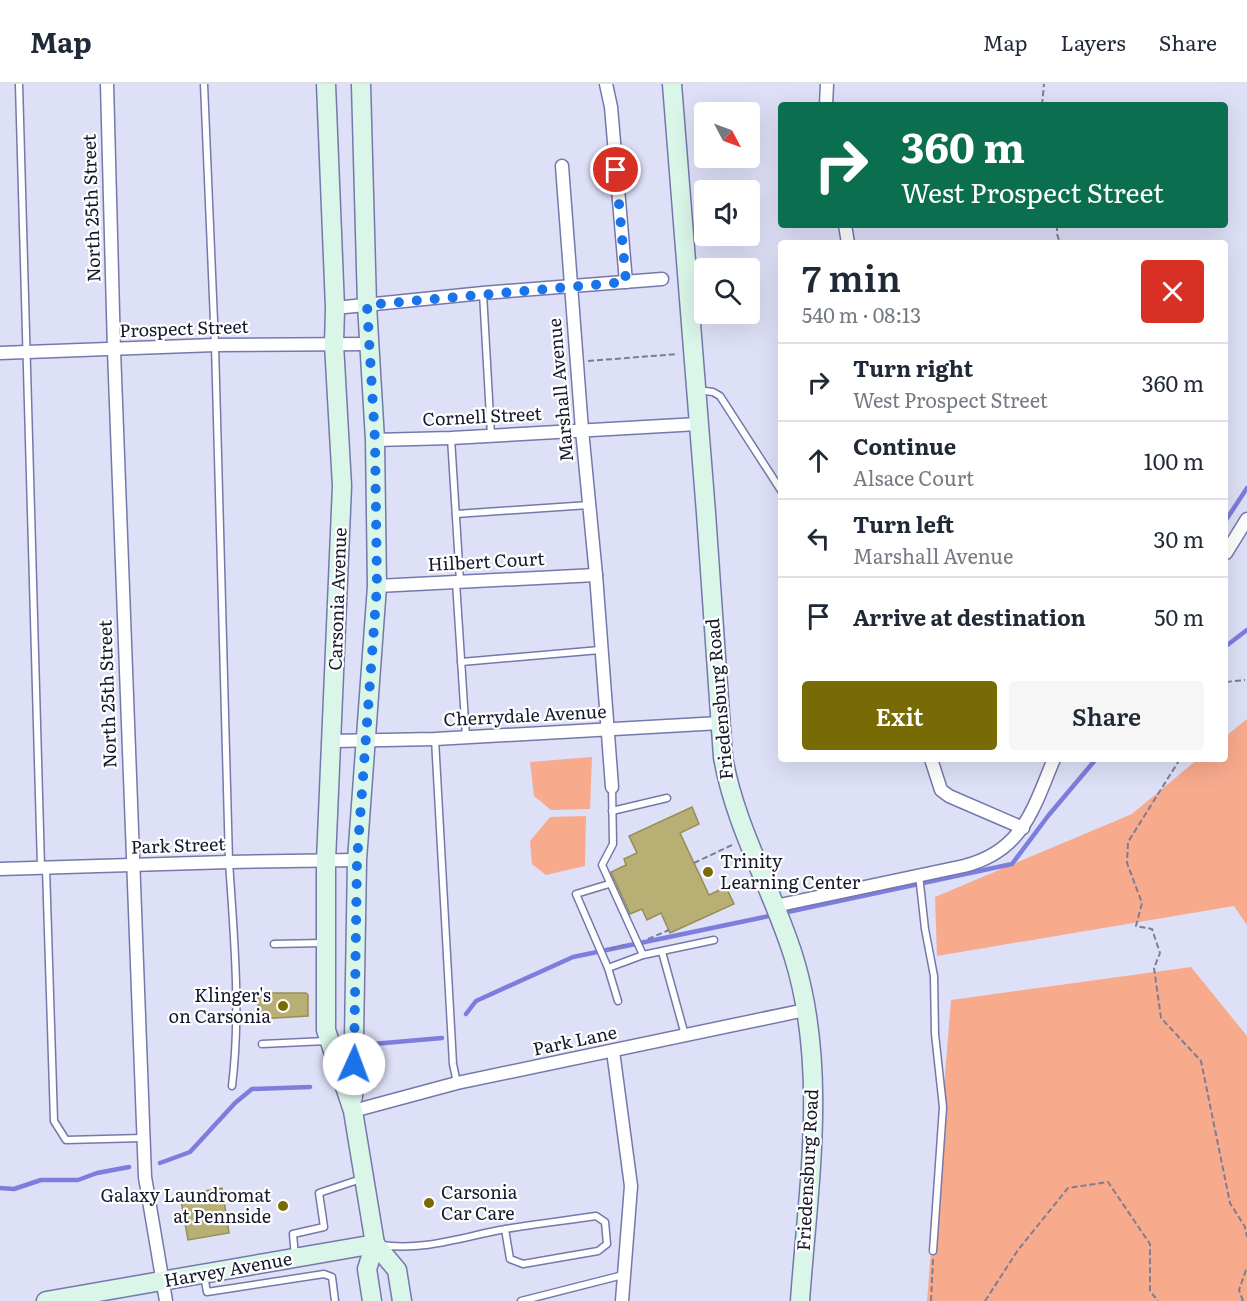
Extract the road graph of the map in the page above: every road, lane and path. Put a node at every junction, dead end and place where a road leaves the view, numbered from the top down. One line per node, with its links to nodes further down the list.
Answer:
1 (19, 84): 24 (lane)
2 (107, 84): 22 (street, North 25th Street)
3 (204, 84): 21 (lane)
4 (326, 84): 18 (street, Carsonia Avenue)
5 (361, 84): 17 (street, Carsonia Avenue)
6 (606, 84): 14 (street)
7 (672, 84): 25 (street, Friedensburg Road)
8 (827, 84): 10 (street)
9 (1044, 84): 11 (path)
10 (825, 102)
11 (1042, 102)
12 (562, 165): 15 (street, Marshall Avenue)
13 (662, 279): 14 (street)
14 (626, 282): 15 (street)
15 (571, 286): 16 (street); 26 (street, Marshall Avenue)
16 (483, 293): 17 (street); 30 (lane)
17 (367, 305): 18 (street); 20 (street, Carsonia Avenue)
18 (335, 308): 19 (street, Carsonia Avenue)
19 (334, 344): 20 (street, Prospect Street); 21 (street, Prospect Street); 49 (street, Carsonia Avenue)
20 (369, 344): 32 (street, Carsonia Avenue)
21 (215, 345): 22 (street, Prospect Street); 61 (lane)
22 (114, 350): 24 (street, Prospect Street); 63 (street, North 25th Street)
23 (0, 352): 24 (street, Prospect Street)
24 (28, 352): 64 (lane)
25 (693, 353): 26 (path); 27 (street, Friedensburg Road)
26 (576, 362): 29 (street, Marshall Avenue)
27 (697, 390): 28 (street, Friedensburg Road); 33 (lane)
28 (698, 424): 29 (street, Cornell Street); 45 (street, Friedensburg Road)
29 (582, 430): 30 (street, Cornell Street); 34 (street, Marshall Avenue)
30 (491, 435): 31 (street, Cornell Street)
31 (451, 438): 32 (street, Cornell Street); 35 (lane)
32 (375, 440): 40 (street, Carsonia Avenue)
33 (778, 486)
34 (589, 505): 35 (lane); 38 (street, Marshall Avenue)
35 (456, 514): 39 (lane)
36 (1247, 519): 37 (street)
37 (1228, 550)
38 (596, 575): 39 (street, Hilbert Court); 41 (street, Marshall Avenue)
39 (458, 581): 40 (street, Hilbert Court); 42 (lane)
40 (377, 586): 50 (street, Carsonia Avenue)
41 (600, 650): 42 (lane); 46 (street, Marshall Avenue)
42 (461, 662): 47 (lane)
43 (1245, 680): 44 (path)
44 (1228, 682)
45 (720, 723): 46 (street, Cherrydale Avenue); 58 (street, Friedensburg Road)
46 (608, 729): 47 (street, Cherrydale Avenue); 54 (street, Marshall Avenue)
47 (466, 737): 48 (street, Cherrydale Avenue)
48 (435, 739): 50 (street, Cherrydale Avenue); 85 (lane)
49 (333, 741): 50 (street, Cherrydale Avenue); 60 (street, Carsonia Avenue)
50 (365, 741): 59 (street, Carsonia Avenue)
51 (932, 762): 57 (street)
52 (1053, 762): 57 (street)
53 (1178, 762): 91 (path)
54 (612, 787): 56 (lane)
55 (667, 798): 56 (lane)
56 (612, 811): 67 (lane)
57 (1023, 828): 66 (street)
58 (748, 838): 62 (path); 68 (street, Friedensburg Road)
59 (357, 860): 60 (street, Park Street); 87 (street, Carsonia Avenue)
60 (326, 861): 61 (street, Park Street); 72 (street, Carsonia Avenue)
61 (229, 862): 63 (street, Park Street); 86 (lane)
62 (694, 863)
63 (132, 866): 64 (street, Park Street); 88 (street, North 25th Street)
64 (43, 868): 65 (street, Park Street); 88 (lane)
65 (0, 869)
66 (919, 874): 68 (street); 93 (lane)
67 (609, 884): 77 (lane); 78 (lane)
68 (775, 906): 80 (street, Friedensburg Road)
69 (669, 930): 71 (path)
70 (714, 939): 76 (lane)
71 (640, 941)
72 (326, 943): 73 (lane); 82 (street, Carsonia Avenue)
73 (274, 944)
74 (629, 944): 75 (path)
75 (609, 949)
76 (662, 952): 77 (lane); 81 (lane)
77 (643, 955): 78 (lane)
78 (608, 968): 79 (lane)
79 (618, 1001)
80 (806, 1010): 81 (street, Park Lane); 107 (street, Friedensburg Road)
81 (685, 1036): 84 (street, Park Lane)
82 (330, 1041): 83 (lane); 87 (street, Carsonia Avenue)
83 (262, 1044)
84 (613, 1051): 85 (street, Park Lane); 96 (street)
85 (457, 1083): 87 (street, Park Lane)
86 (232, 1086)
87 (353, 1111): 89 (street, Carsonia Avenue)
88 (143, 1138): 97 (street, North 25th Street)
89 (364, 1178): 92 (street, Carsonia Avenue); 94 (lane)
90 (505, 1229): 90 (lane); 92 (lane)
91 (1247, 1237)
92 (375, 1244): 94 (street, Harvey Avenue); 103 (street, Carsonia Avenue); 104 (street)
93 (933, 1251): 108 (path)
94 (295, 1258): 98 (street, Harvey Avenue)
95 (1247, 1268): 111 (path)
96 (624, 1275): 105 (lane); 106 (street)
97 (162, 1282): 98 (street, Harvey Avenue); 99 (street, Harvey Avenue); 100 (street, North 25th Street)
98 (205, 1283): 101 (lane); 102 (lane)
99 (46, 1301)
100 (166, 1301)
101 (208, 1301)
102 (335, 1301)
103 (372, 1301)
104 (402, 1301)
105 (521, 1301)
106 (622, 1301)
107 (800, 1301)
108 (931, 1301)
109 (985, 1301): 110 (path)
110 (1158, 1301)
111 (1243, 1301)

